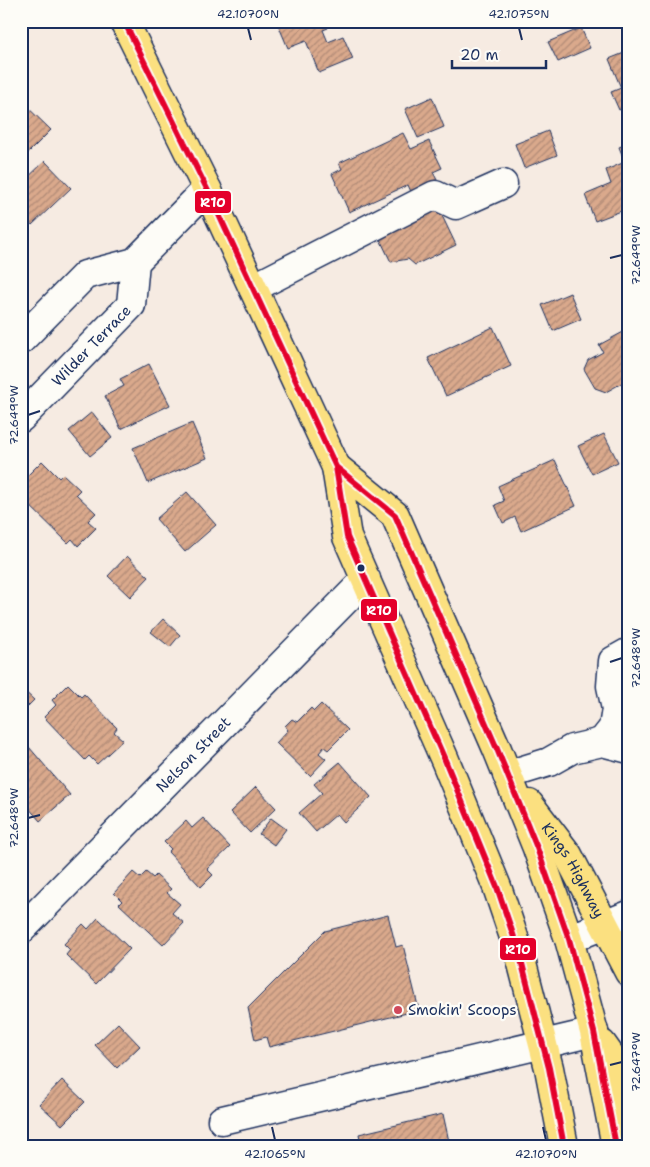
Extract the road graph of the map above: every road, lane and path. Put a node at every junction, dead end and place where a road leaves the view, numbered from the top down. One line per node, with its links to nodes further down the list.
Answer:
1 (124, 21): 3 (main road)
2 (503, 184): 5 (street)
3 (207, 189): 4 (street); 5 (main road)
4 (135, 262): 6 (street); 7 (street, Wilder Terrace)
5 (253, 288): 8 (main road)
6 (21, 340)
7 (21, 418)
8 (336, 467): 9 (main road); 13 (main road)
9 (366, 579): 15 (street, Nelson Street); 19 (main road)
10 (629, 652): 11 (street)
11 (602, 742): 12 (street); 13 (street)
12 (629, 749)
13 (507, 775): 14 (main road, Kings Highway); 16 (main road)
14 (617, 920): 16 (street); 17 (main road, Kings Highway)
15 (21, 930)
16 (569, 939): 18 (main road)
17 (629, 972)
18 (594, 1032): 19 (street); 20 (main road); 23 (main road)
19 (544, 1045): 21 (street); 22 (main road)
20 (629, 1082)
21 (222, 1120)
22 (564, 1146)
23 (616, 1146)

